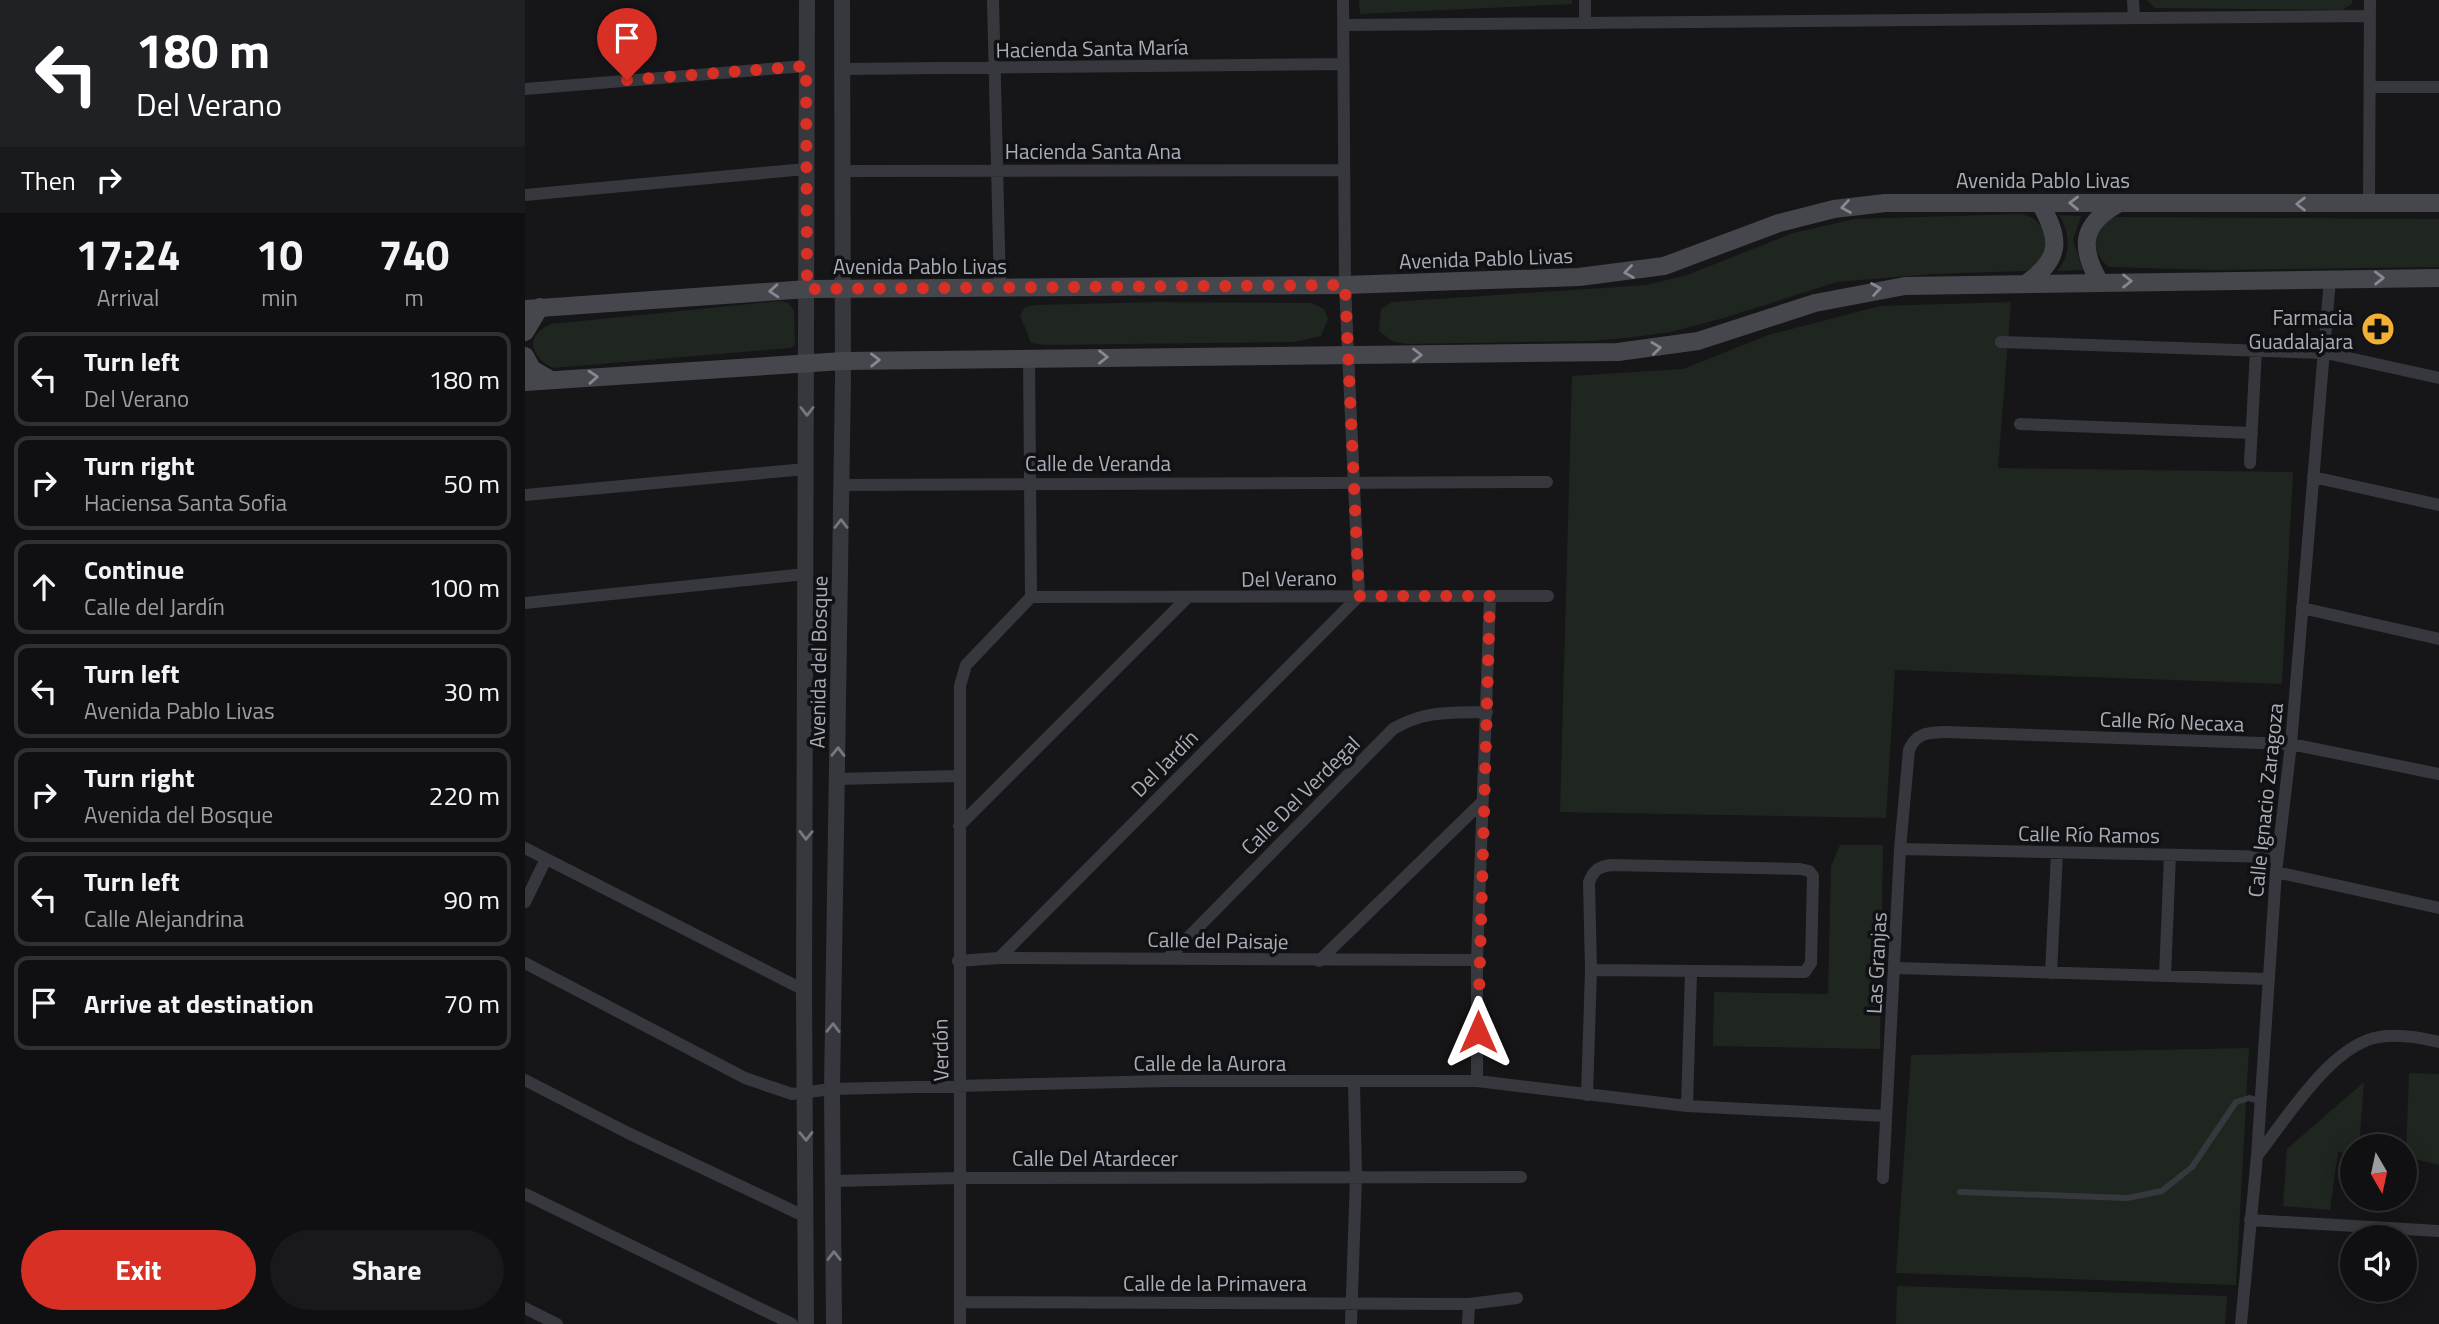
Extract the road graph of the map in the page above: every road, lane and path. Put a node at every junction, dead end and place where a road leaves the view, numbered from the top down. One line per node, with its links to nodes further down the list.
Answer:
1 (807, 0): 13 (street, Avenida del Bosque)
2 (842, 0): 15 (street, Avenida del Bosque)
3 (993, 0): 14 (street)
4 (1343, 0): 11 (street)
5 (1585, 0): 10 (street)
6 (2133, 0): 9 (street)
7 (2370, 0): 8 (street)
8 (2370, 16): 9 (street); 16 (street)
9 (2134, 18): 10 (street)
10 (1585, 21): 11 (street)
11 (1344, 25): 12 (street)
12 (1343, 64): 14 (street, Hacienda Santa María); 21 (street)
13 (806, 66): 18 (street); 19 (street, Avenida del Bosque)
14 (995, 68): 15 (street, Hacienda Santa María); 20 (street)
15 (842, 69): 22 (street, Avenida del Bosque)
16 (2372, 87): 17 (street); 27 (street)
17 (2439, 87)
18 (525, 89)
19 (806, 169): 23 (street); 33 (street, Avenida del Bosque)
20 (997, 170): 21 (street, Hacienda Santa Ana); 22 (street, Hacienda Santa Ana); 35 (street)
21 (1344, 170): 32 (street)
22 (842, 171): 34 (street, Avenida del Bosque)
23 (525, 195)
24 (2040, 203): 26 (main road, Avenida Pablo Livas, one-way to 24); 31 (main road); 32 (main road, Avenida Pablo Livas, one-way to 32)
25 (2439, 203): 27 (main road, Avenida Pablo Livas)
26 (2118, 204): 27 (main road, Avenida Pablo Livas, one-way to 26); 30 (main road)
27 (2369, 205)
28 (2439, 278): 29 (main road, one-way to 28)
29 (2330, 279): 30 (main road, one-way to 29); 40 (street, Calle Ignacio Zaragoza)
30 (2099, 281): 31 (main road)
31 (2028, 282): 41 (main road, one-way to 31)
32 (1345, 285): 35 (main road, Avenida Pablo Livas); 41 (street)
33 (807, 289): 34 (main road, Avenida Pablo Livas); 36 (main road, Avenida Pablo Livas, one-way to 36); 45 (street, Avenida del Bosque)
34 (842, 289): 35 (main road, Avenida Pablo Livas); 44 (street, Avenida del Bosque)
35 (1000, 289)
36 (533, 308): 37 (main road)
37 (525, 332)
38 (2001, 342): 39 (street)
39 (2256, 350): 40 (street); 50 (street)
40 (2326, 353): 46 (street); 53 (street, Calle Ignacio Zaragoza)
41 (1349, 355): 43 (main road, one-way to 41); 56 (street)
42 (525, 356): 47 (main road)
43 (1029, 358): 44 (main road, one-way to 43); 54 (street)
44 (843, 361): 45 (main road); 57 (street, Avenida del Bosque)
45 (807, 362): 47 (main road, one-way to 45); 52 (street, Avenida del Bosque, one-way to 52)
46 (2439, 378)
47 (551, 380): 48 (main road)
48 (525, 382)
49 (2020, 424): 50 (street)
50 (2252, 433): 51 (street)
51 (2250, 463)
52 (806, 469): 58 (street); 60 (street, Avenida del Bosque)
53 (2313, 477): 59 (street); 67 (street, Calle Ignacio Zaragoza)
54 (1030, 482): 56 (street, Calle de Veranda); 57 (street, Calle de Veranda); 64 (street)
55 (1547, 482): 56 (street, Calle de Veranda)
56 (1355, 483): 61 (street)
57 (841, 485): 74 (street, Avenida del Bosque, one-way to 57)
58 (525, 495)
59 (2439, 505)
60 (806, 574): 66 (street); 98 (street, Avenida del Bosque, one-way to 98)
61 (1359, 596): 62 (street, Del Verano); 65 (street, Del Verano); 86 (street, Del Jardín)
62 (1490, 596): 63 (street, Del Verano); 69 (street)
63 (1548, 596)
64 (1031, 597): 65 (street, Del Verano); 73 (street, Verdón)
65 (1186, 599): 76 (street)
66 (525, 603)
67 (2302, 608): 68 (street); 70 (street, Calle Ignacio Zaragoza)
68 (2439, 639)
69 (1487, 712): 75 (street); 87 (street, Calle Del Verdegal)
70 (2291, 744): 71 (street, Calle Río Necaxa); 72 (street, Calle Río Necaxa); 81 (street, Calle Ignacio Zaragoza)
71 (1909, 750): 78 (street, Las Granjas)
72 (2439, 774)
73 (958, 776): 74 (street); 76 (street, Verdón)
74 (837, 779): 104 (street, Avenida del Bosque, one-way to 74)
75 (1482, 802): 88 (street); 90 (street)
76 (959, 826): 89 (street, Verdón)
77 (525, 848): 82 (street)
78 (1900, 849): 79 (street, Calle Río Ramos); 92 (street, Las Granjas)
79 (2057, 853): 80 (street, Calle Río Ramos); 95 (street)
80 (2170, 855): 81 (street, Calle Río Ramos); 96 (street)
81 (2277, 857): 83 (street, Calle Ignacio Zaragoza)
82 (546, 859): 84 (street); 98 (street)
83 (2276, 872): 85 (street); 97 (street, Calle Ignacio Zaragoza)
84 (525, 902)
85 (2439, 908)
86 (999, 958): 87 (street, Calle del Paisaje); 89 (street, Calle del Paisaje)
87 (1167, 959): 90 (street, Calle del Paisaje)
88 (1478, 960): 90 (street, Calle del Paisaje); 101 (street)
89 (958, 961): 103 (street, Verdón)
90 (1319, 961)
91 (525, 963): 105 (street, Calle de la Aurora)
92 (1896, 968): 95 (street); 109 (street, Las Granjas)
93 (1591, 970): 94 (street); 94 (street); 106 (street)
94 (1691, 973): 108 (street)
95 (2051, 973): 96 (street)
96 (2165, 976): 97 (street)
97 (2269, 979): 107 (street, Calle Ignacio Zaragoza)
98 (804, 990): 105 (street, Avenida del Bosque)
99 (2439, 1042): 110 (street)
100 (525, 1080): 118 (street)
101 (1478, 1081): 102 (street, Calle de la Aurora); 106 (street, Calle de la Aurora)
102 (1354, 1083): 103 (street, Calle de la Aurora); 111 (street)
103 (959, 1087): 104 (street, Calle de la Aurora); 113 (street, Verdón)
104 (832, 1089): 105 (street, Calle de la Aurora); 115 (street, Avenida del Bosque)
105 (805, 1093): 118 (street, Avenida del Bosque, one-way to 118)
106 (1587, 1095): 108 (street, Calle de la Aurora)
107 (2260, 1101): 110 (street, Calle Ignacio Zaragoza); 116 (lane)
108 (1687, 1107): 109 (street, Calle de la Aurora)
109 (1886, 1116): 114 (street, Las Granjas)
110 (2257, 1156): 119 (street, Calle Ignacio Zaragoza)
111 (1356, 1177): 112 (street, Calle Del Atardecer); 113 (street, Calle Del Atardecer); 123 (street)
112 (1521, 1177)
113 (958, 1178): 115 (street, Calle Del Atardecer); 122 (street, Verdón)
114 (1883, 1178)
115 (834, 1181): 129 (street, Avenida del Bosque, one-way to 115)
116 (1960, 1192)
117 (525, 1194): 127 (street)
118 (806, 1217): 128 (street, Avenida del Bosque)
119 (2250, 1220): 120 (street); 133 (street, Calle Ignacio Zaragoza)
120 (2439, 1231)
121 (1517, 1298): 124 (street, Calle de la Primavera)
122 (960, 1302): 123 (street, Calle de la Primavera); 130 (street, Verdón)
123 (1352, 1303): 124 (street, Calle de la Primavera); 131 (street)
124 (1469, 1304): 132 (street)
125 (525, 1308): 126 (street)
126 (557, 1324)
127 (792, 1324)
128 (806, 1324)
129 (834, 1324)
130 (960, 1324)
131 (1351, 1324)
132 (1468, 1324)
133 (2241, 1324)

